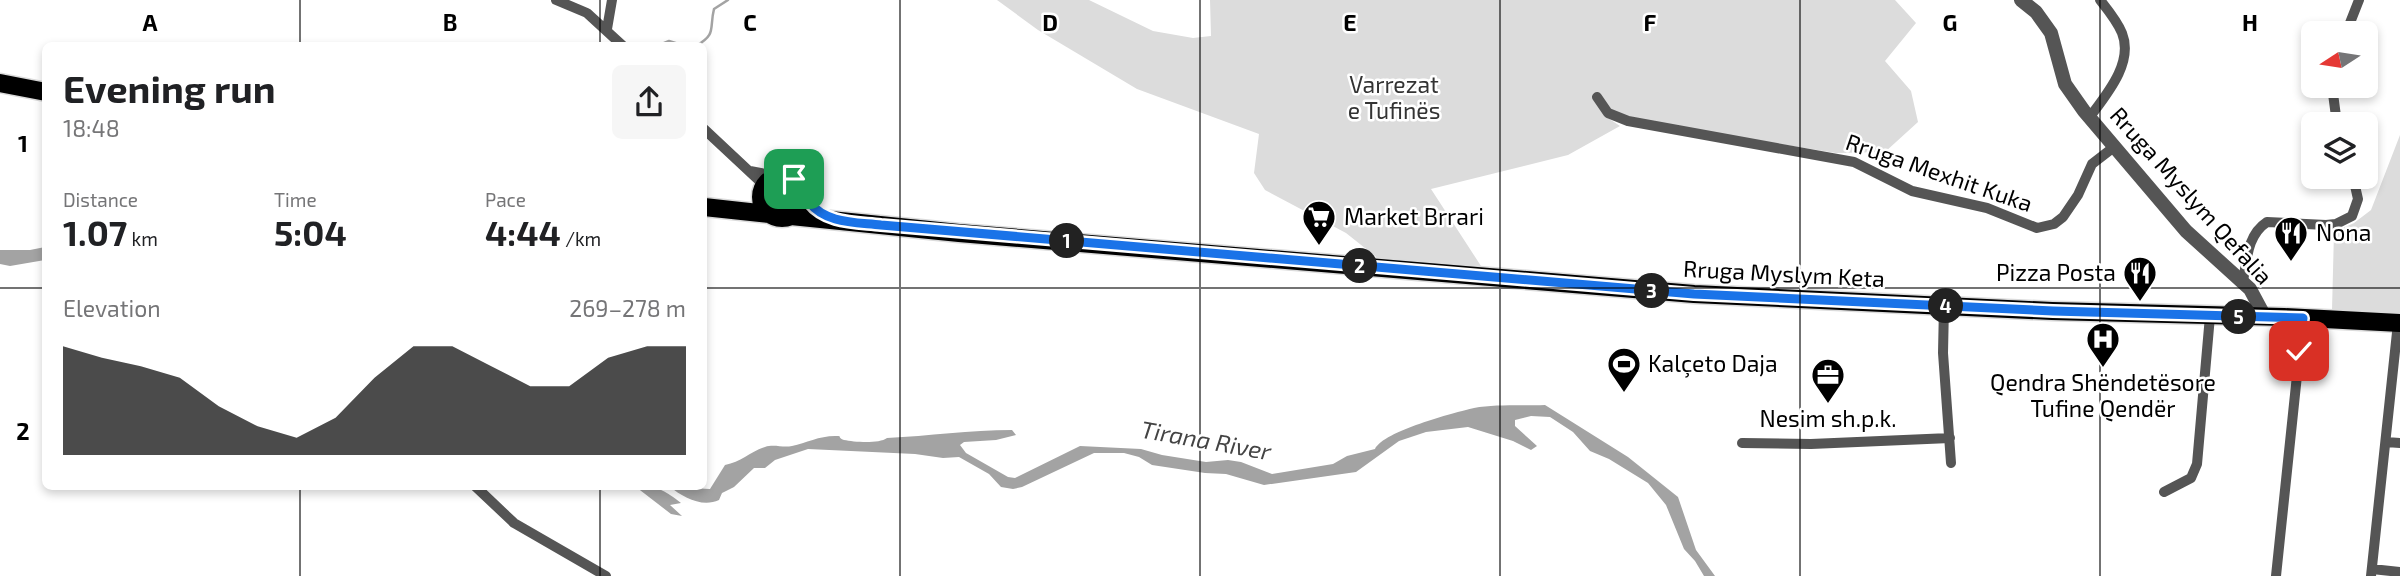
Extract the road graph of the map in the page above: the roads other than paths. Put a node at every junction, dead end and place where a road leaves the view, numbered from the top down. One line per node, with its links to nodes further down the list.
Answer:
1 (556, 0): 7 (street)
2 (585, 0): 7 (street)
3 (612, 0): 9 (street)
4 (2021, 0): 14 (street, Rruga Myslym Qefalia)
5 (2100, 0): 14 (street)
6 (2359, 0): 8 (street)
7 (587, 13): 9 (street)
8 (2351, 21)
9 (609, 31): 10 (street)
10 (619, 42)
11 (0, 83): 12 (main road)
12 (42, 91)
13 (1597, 97): 16 (street, Rruga Mexhit Kuka)
14 (2090, 118): 16 (street, Rruga Myslym Qefalia)
15 (707, 132): 17 (street)
16 (2114, 147): 25 (street, Rruga Myslym Qefalia)
17 (768, 183): 19 (main road); 20 (main road); 22 (main road)
18 (2356, 189): 25 (street)
19 (803, 194): 23 (main road); 24 (main road)
20 (707, 206)
21 (707, 206): 22 (main road)
22 (769, 214): 23 (main road)
23 (790, 216): 24 (main road, Rruga Myslym Keta)
24 (828, 218): 26 (main road, Rruga Myslym Keta)
25 (2243, 281): 28 (street, Rruga Myslym Qefalia)
26 (1944, 306): 27 (main road, Rruga Myslym Keta); 31 (street)
27 (2210, 316): 28 (main road, Rruga Myslym Keta); 37 (street)
28 (2265, 317): 29 (main road, Rruga Myslym Keta)
29 (2303, 318): 30 (main road, Rruga Myslym Keta); 41 (street)
30 (2399, 323): 32 (street)
31 (1950, 438): 33 (street); 35 (street)
32 (2386, 442): 34 (street); 38 (street)
33 (1742, 443)
34 (2400, 443)
35 (1951, 463)
36 (479, 490): 40 (street)
37 (2164, 492)
38 (2372, 572): 39 (street)
39 (2400, 572)
40 (606, 576)
41 (2276, 576)

